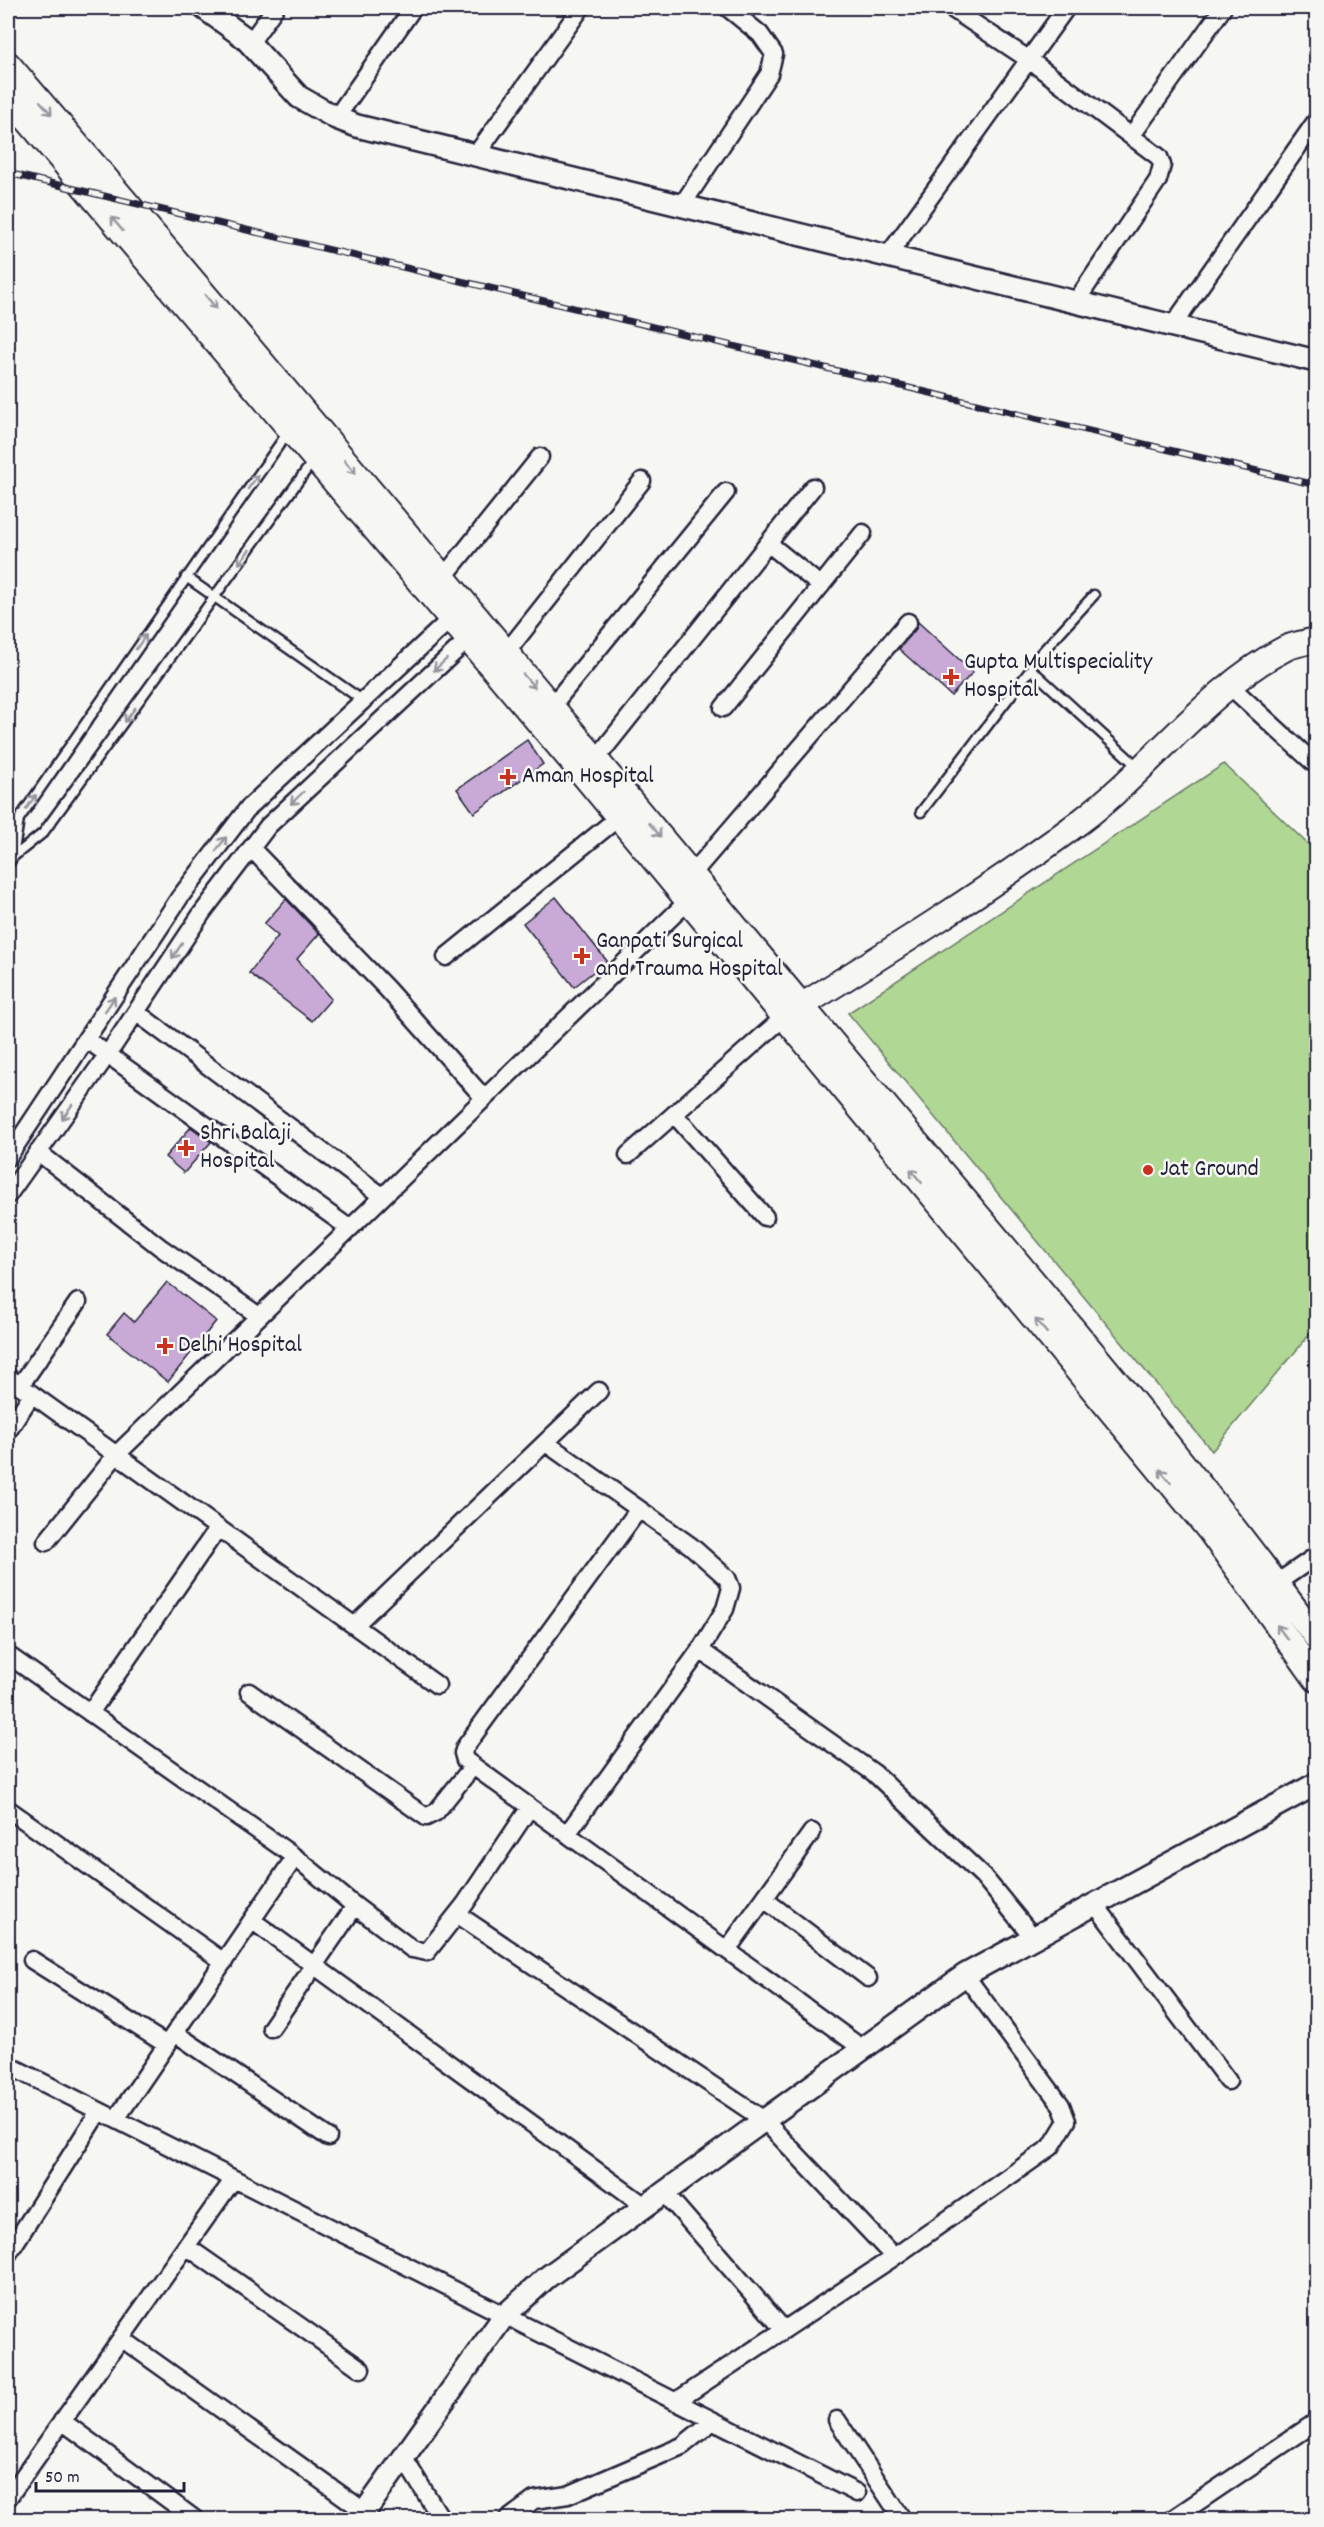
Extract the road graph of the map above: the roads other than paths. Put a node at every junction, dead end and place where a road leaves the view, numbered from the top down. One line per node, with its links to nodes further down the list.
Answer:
1 (204, 8): 9 (street)
2 (275, 8): 9 (street)
3 (413, 8): 13 (street)
4 (581, 8): 16 (street)
5 (728, 8): 17 (street)
6 (951, 8): 10 (street)
7 (1066, 8): 10 (street)
8 (1223, 8): 15 (street)
9 (250, 43): 13 (street)
10 (1028, 59): 15 (street); 18 (street)
11 (8, 64): 22 (main road, one-way to 22)
12 (8, 98): 22 (main road, one-way to 12)
13 (336, 118): 16 (street)
14 (1317, 121): 20 (street)
15 (1132, 135): 19 (street)
16 (476, 156): 17 (street)
17 (682, 205): 18 (street)
18 (887, 257): 19 (street)
19 (1075, 303): 20 (street)
20 (1173, 325): 21 (street)
21 (1315, 358)
22 (296, 421): 23 (main road); 30 (lane, one-way to 22)
23 (321, 451): 31 (main road, one-way to 31); 34 (lane, one-way to 34); 35 (main road)
24 (540, 457): 31 (street)
25 (642, 481): 39 (street)
26 (813, 487): 29 (street)
27 (726, 492): 43 (street)
28 (863, 533): 32 (street)
29 (768, 543): 32 (street); 45 (street)
30 (186, 577): 34 (lane); 51 (lane, one-way to 30)
31 (443, 578): 35 (main road)
32 (821, 586): 44 (street)
33 (1094, 595): 40 (lane)
34 (215, 598): 42 (lane); 51 (lane, one-way to 51)
35 (459, 612): 37 (main road); 42 (street)
36 (908, 622): 53 (street)
37 (475, 632): 39 (main road); 49 (main road); 50 (street, one-way to 50)
38 (1317, 640): 41 (main road)
39 (505, 654): 43 (main road, one-way to 43)
40 (1031, 669): 47 (lane); 48 (lane)
41 (1230, 686): 46 (street); 47 (main road)
42 (362, 700): 58 (street, one-way to 42)
43 (551, 707): 45 (main road)
44 (723, 708)
45 (596, 759): 53 (main road, one-way to 53)
46 (1317, 765)
47 (1140, 770): 56 (main road)
48 (921, 812)
49 (619, 817): 54 (main road); 55 (street)
50 (251, 848): 57 (street, one-way to 57); 60 (street)
51 (13, 857): 52 (lane)
52 (8, 866)
53 (692, 874): 56 (main road)
54 (688, 901): 56 (main road); 60 (street)
55 (446, 957)
56 (793, 1011): 61 (street); 67 (main road)
57 (136, 1012): 59 (street); 66 (street)
58 (86, 1039): 59 (street); 64 (street)
59 (108, 1054): 62 (street, one-way to 62); 69 (street)
60 (484, 1098): 66 (street)
61 (674, 1114): 63 (street); 68 (street)
62 (38, 1152): 65 (street); 71 (street)
63 (628, 1155)
64 (8, 1157)
65 (10, 1186)
66 (382, 1196): 69 (street)
67 (958, 1210): 81 (main road); 82 (main road, one-way to 67)
68 (765, 1217)
69 (349, 1228): 71 (street)
70 (78, 1302): 72 (street)
71 (259, 1317): 76 (street)
72 (20, 1386): 74 (street); 76 (street)
73 (599, 1391): 75 (street)
74 (8, 1431)
75 (546, 1443): 77 (street); 83 (street)
76 (116, 1455): 78 (street); 79 (street)
77 (639, 1509): 85 (street); 91 (street)
78 (218, 1528): 83 (street); 90 (street)
79 (46, 1542)
80 (1317, 1556): 81 (street)
81 (1277, 1583): 82 (street); 84 (main road)
82 (1257, 1597): 87 (main road, one-way to 82)
83 (355, 1625): 88 (street)
84 (1317, 1636)
85 (700, 1650): 96 (street); 103 (street)
86 (8, 1655): 90 (street)
87 (1317, 1679)
88 (437, 1685)
89 (249, 1692): 91 (street)
90 (90, 1713): 97 (street)
91 (473, 1766): 93 (street)
92 (1317, 1784): 99 (street)
93 (530, 1807): 96 (street); 101 (street)
94 (8, 1809): 106 (street)
95 (812, 1832): 98 (street)
96 (567, 1834): 104 (street)
97 (295, 1857): 100 (street); 102 (street)
98 (764, 1899): 104 (street); 109 (street)
99 (1094, 1903): 103 (street); 114 (street)
100 (356, 1906): 101 (street); 107 (street)
101 (458, 1914): 117 (street)
102 (253, 1921): 106 (street); 107 (street)
103 (1033, 1937): 108 (street)
104 (727, 1950): 112 (street)
105 (32, 1960): 111 (street)
106 (224, 1962): 111 (street)
107 (315, 1966): 110 (street); 121 (street)
108 (965, 1975): 112 (street); 124 (street)
109 (868, 1978)
110 (271, 2028)
111 (171, 2039): 116 (street); 118 (street)
112 (863, 2049): 117 (street)
113 (8, 2065): 115 (street)
114 (1228, 2080)
115 (99, 2111): 116 (street); 123 (street)
116 (116, 2119): 119 (street)
117 (764, 2120): 120 (street); 124 (street)
118 (328, 2137)
119 (232, 2180): 122 (street); 125 (street)
120 (664, 2192): 121 (street); 126 (street)
121 (645, 2206): 125 (street)
122 (186, 2246): 127 (street); 128 (street)
123 (8, 2254)
124 (894, 2257): 126 (street)
125 (504, 2316): 129 (street); 134 (street)
126 (784, 2330): 129 (street)
127 (121, 2338): 131 (street); 137 (street)
128 (361, 2369)
129 (675, 2402): 132 (street)
130 (837, 2420): 141 (street)
131 (62, 2421): 136 (street); 138 (street)
132 (713, 2421): 135 (street); 140 (street)
133 (1317, 2422): 142 (street)
134 (403, 2457): 137 (street); 139 (street)
135 (857, 2493)
136 (8, 2498)
137 (361, 2515)
138 (196, 2520)
139 (442, 2520)
140 (507, 2520)
141 (903, 2520)
142 (1171, 2520)

